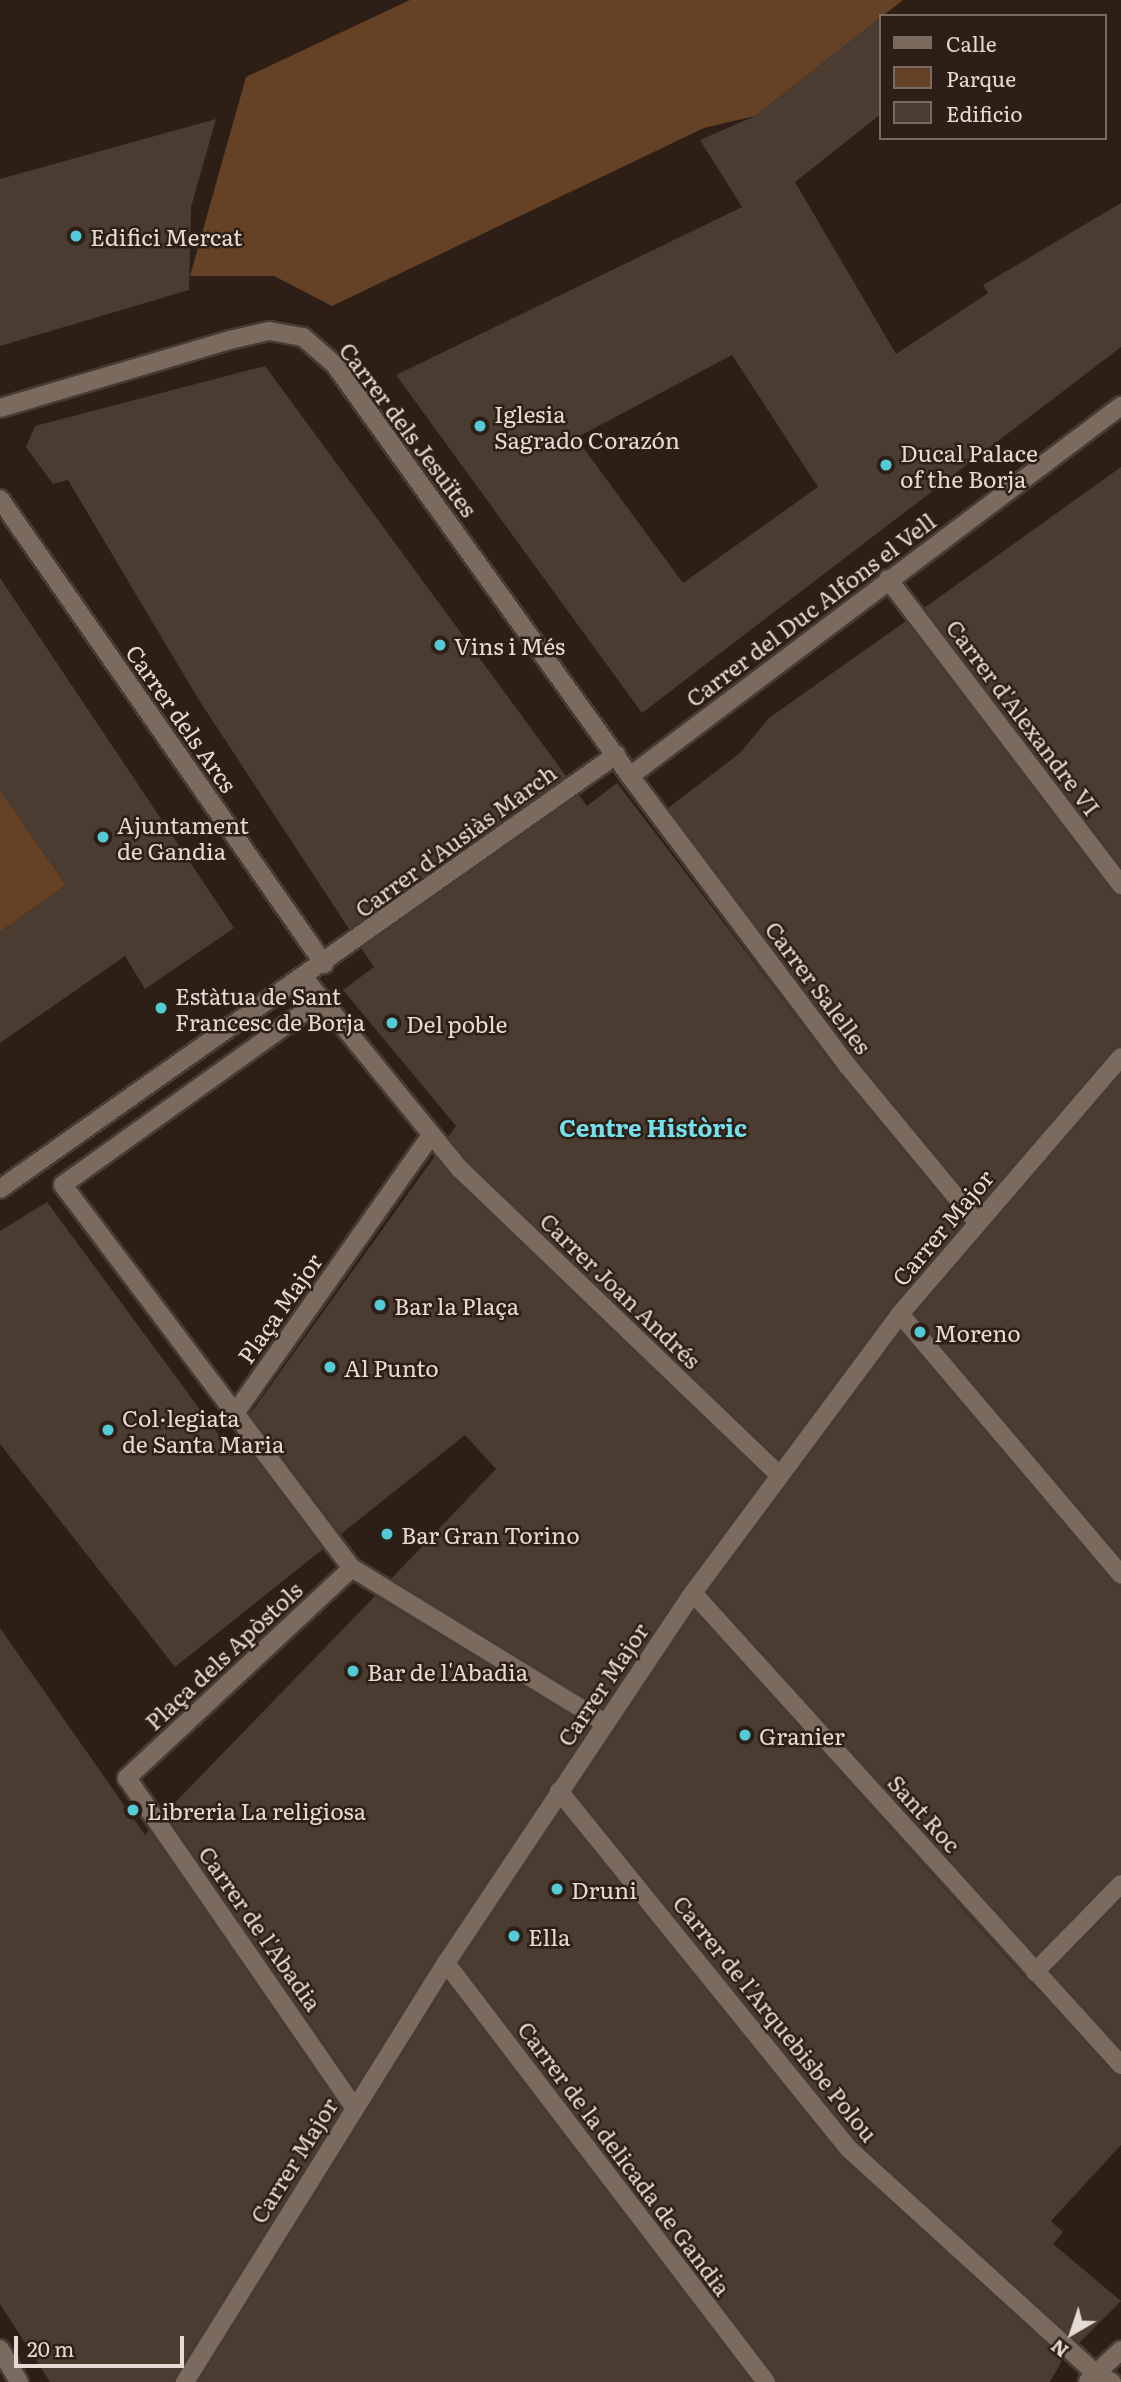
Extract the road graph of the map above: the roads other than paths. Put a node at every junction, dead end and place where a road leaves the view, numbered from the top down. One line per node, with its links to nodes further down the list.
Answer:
1 (1121, 406): 4 (street, Carrer del Duc Alfons el Vell)
2 (0, 408): 5 (street, Carrer dels Jesuïtes)
3 (0, 499): 8 (street, Carrer dels Arcs)
4 (888, 579): 6 (street, Carrer del Duc Alfons el Vell); 7 (street, Carrer d'Alexandre VI)
5 (616, 755): 6 (street, Carrer dels Jesuïtes); 8 (street, Carrer d'Ausiàs March)
6 (630, 776): 16 (street, Carrer Salelles)
7 (1121, 885)
8 (324, 964): 9 (street)
9 (303, 978): 10 (street); 13 (street)
10 (321, 1000): 12 (street); 14 (street)
11 (1121, 1058): 16 (street, Carrer Major)
12 (429, 1138): 18 (street, Plaça Major); 19 (street, Carrer Joan Andrés)
13 (45, 1158): 14 (street); 15 (street)
14 (63, 1185): 18 (street)
15 (0, 1189)
16 (977, 1222): 17 (street, Carrer Major)
17 (900, 1314): 19 (street, Carrer Major); 21 (street)
18 (233, 1416): 20 (street)
19 (780, 1476): 22 (street, Carrer Major)
20 (352, 1568): 23 (street); 24 (street, Plaça dels Apòstols)
21 (1121, 1575)
22 (693, 1594): 23 (street, Carrer Major); 28 (street, Sant Roc)
23 (605, 1723): 25 (street, Carrer Major)
24 (127, 1778): 30 (street, Carrer de l'Abadia)
25 (559, 1791): 27 (street, Carrer Major); 33 (street, Carrer de l'Arquebisbe Polou)
26 (1121, 1884): 28 (street)
27 (446, 1963): 30 (street, Carrer Major); 36 (street, Carrer de la delicada de Gandia)
28 (1035, 1972): 29 (street, Sant Roc)
29 (1121, 2065)
30 (354, 2107): 35 (street, Carrer Major)
31 (0, 2349): 34 (street)
32 (1121, 2350): 33 (street)
33 (1099, 2379)
34 (19, 2382)
35 (185, 2382)
36 (765, 2382)

